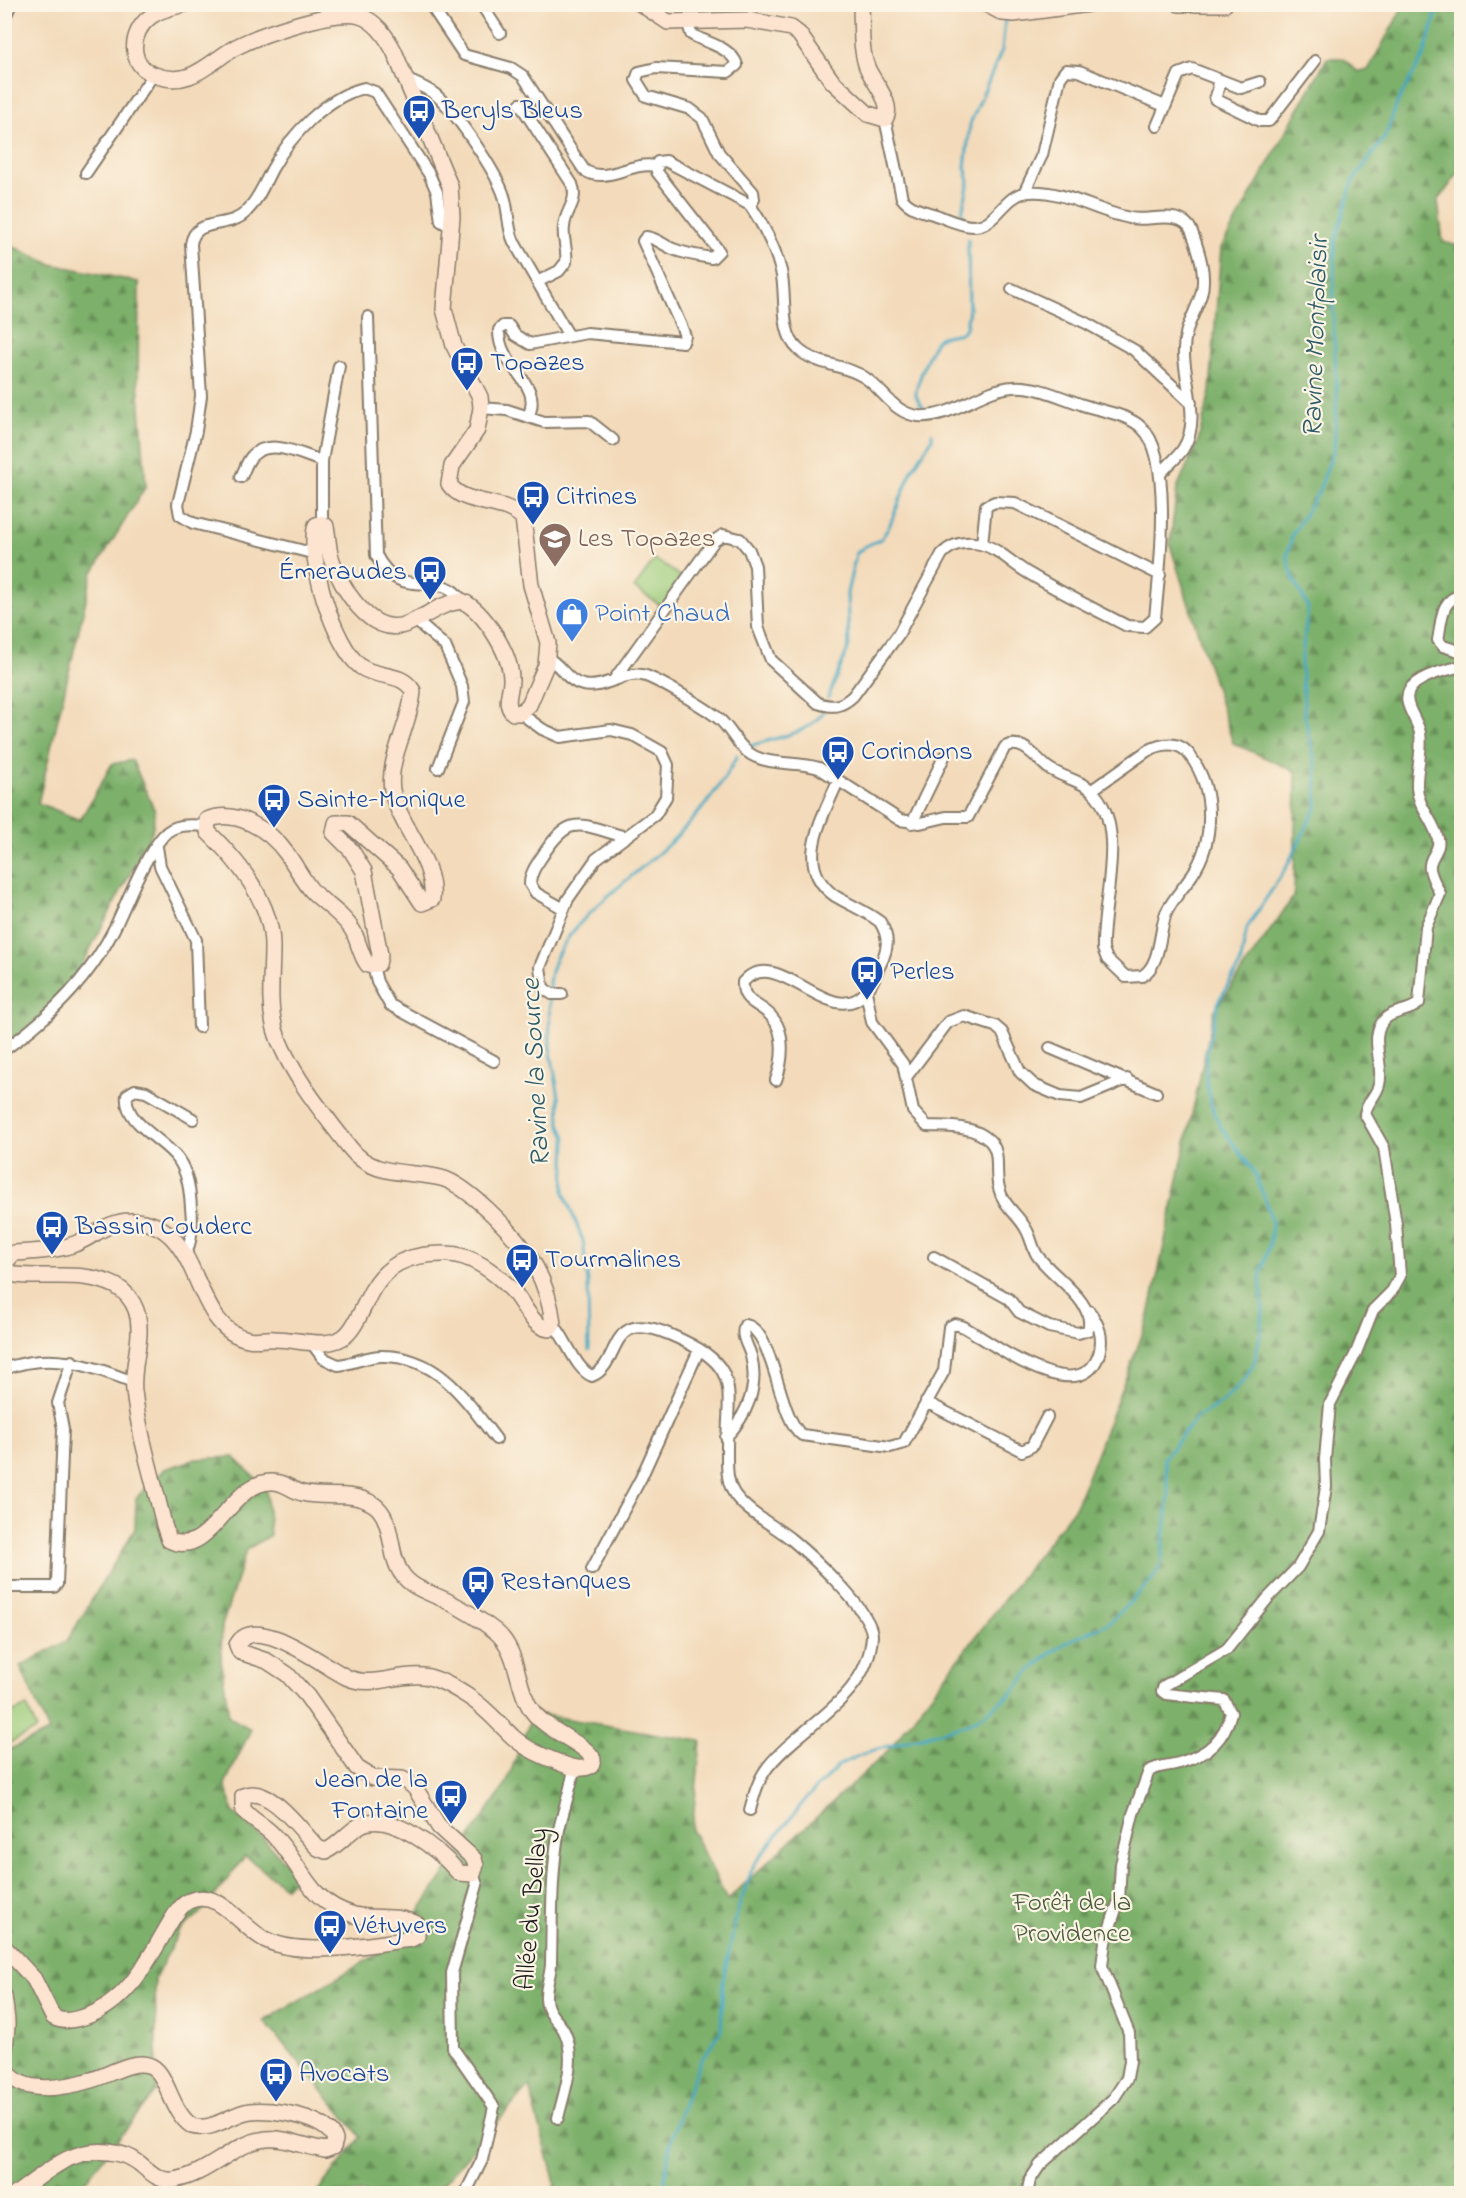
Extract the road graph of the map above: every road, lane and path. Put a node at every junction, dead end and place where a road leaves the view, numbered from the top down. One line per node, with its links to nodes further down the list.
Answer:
1 (11, 4): 11 (street)
2 (185, 4): 15 (main road)
3 (430, 4): 23 (street)
4 (481, 4): 13 (street)
5 (641, 4): 12 (main road)
6 (861, 4): 21 (main road)
7 (1089, 4): 10 (main road)
8 (1179, 4): 9 (main road)
9 (1226, 4)
10 (987, 5)
11 (4, 20)
12 (688, 23): 21 (main road); 26 (street)
13 (500, 33)
14 (1315, 61): 16 (street)
15 (153, 75): 17 (main road); 24 (street)
16 (1216, 79): 18 (street); 20 (street)
17 (407, 80): 27 (main road); 28 (street)
18 (1260, 82)
19 (520, 104): 28 (street)
20 (1165, 106): 22 (street); 25 (street)
21 (885, 119): 25 (street)
22 (1157, 126)
23 (656, 166): 26 (street); 31 (street)
24 (86, 173)
25 (1024, 193): 33 (street)
26 (750, 205): 38 (street)
27 (451, 227): 34 (main road); 42 (street)
28 (537, 282): 31 (street)
29 (1012, 288): 33 (street)
30 (368, 317): 45 (street)
31 (569, 336): 35 (street)
32 (339, 366): 37 (street)
33 (1191, 403): 38 (street)
34 (481, 408): 35 (street); 48 (main road)
35 (528, 417): 36 (street)
36 (613, 440)
37 (322, 460): 39 (street); 40 (street)
38 (1161, 473): 43 (street)
39 (241, 477)
40 (322, 523): 42 (main road); 46 (main road)
41 (982, 544): 43 (street); 43 (street); 50 (street)
42 (316, 554): 61 (main road)
43 (1160, 575)
44 (1461, 595): 47 (street)
45 (462, 601): 46 (main road); 51 (main road)
46 (415, 620): 53 (street)
47 (1461, 651)
48 (547, 658): 50 (street); 51 (main road)
49 (1461, 666): 97 (street)
50 (614, 680): 54 (street)
51 (520, 713): 58 (street)
52 (944, 757): 56 (street)
53 (438, 768)
54 (838, 781): 56 (street); 62 (street)
55 (1092, 790): 55 (street); 56 (street)
56 (912, 823)
57 (206, 826): 59 (street); 61 (main road); 77 (main road)
58 (626, 837): 60 (street); 60 (street)
59 (157, 847): 64 (street); 66 (street)
60 (564, 909): 63 (street)
61 (373, 966): 67 (street)
62 (866, 992): 68 (street); 70 (street)
63 (561, 994)
64 (199, 1027)
65 (1050, 1048): 69 (street)
66 (4, 1050)
67 (494, 1061)
68 (907, 1076): 69 (street); 76 (street)
69 (1127, 1079): 71 (street)
70 (776, 1080)
71 (1156, 1093)
72 (193, 1119): 73 (street)
73 (186, 1254): 75 (main road); 78 (main road)
74 (934, 1257): 76 (street)
75 (4, 1264): 82 (main road)
76 (1089, 1311): 83 (street)
77 (553, 1324): 78 (main road); 79 (street)
78 (310, 1341): 86 (street)
79 (699, 1350): 85 (street); 87 (street)
80 (72, 1361): 81 (street); 82 (street); 88 (street)
81 (4, 1369)
82 (133, 1382): 89 (main road)
83 (926, 1402): 84 (street); 85 (street)
84 (1047, 1417)
85 (726, 1437): 90 (street)
86 (496, 1439)
87 (592, 1569)
88 (4, 1587)
89 (574, 1768): 91 (main road); 94 (street, Allée du Bellay)
90 (750, 1810)
91 (473, 1874): 92 (main road); 96 (street)
92 (4, 1947)
93 (4, 1996): 95 (main road)
94 (558, 2118)
95 (16, 2193)
96 (465, 2193)
97 (1027, 2193)

